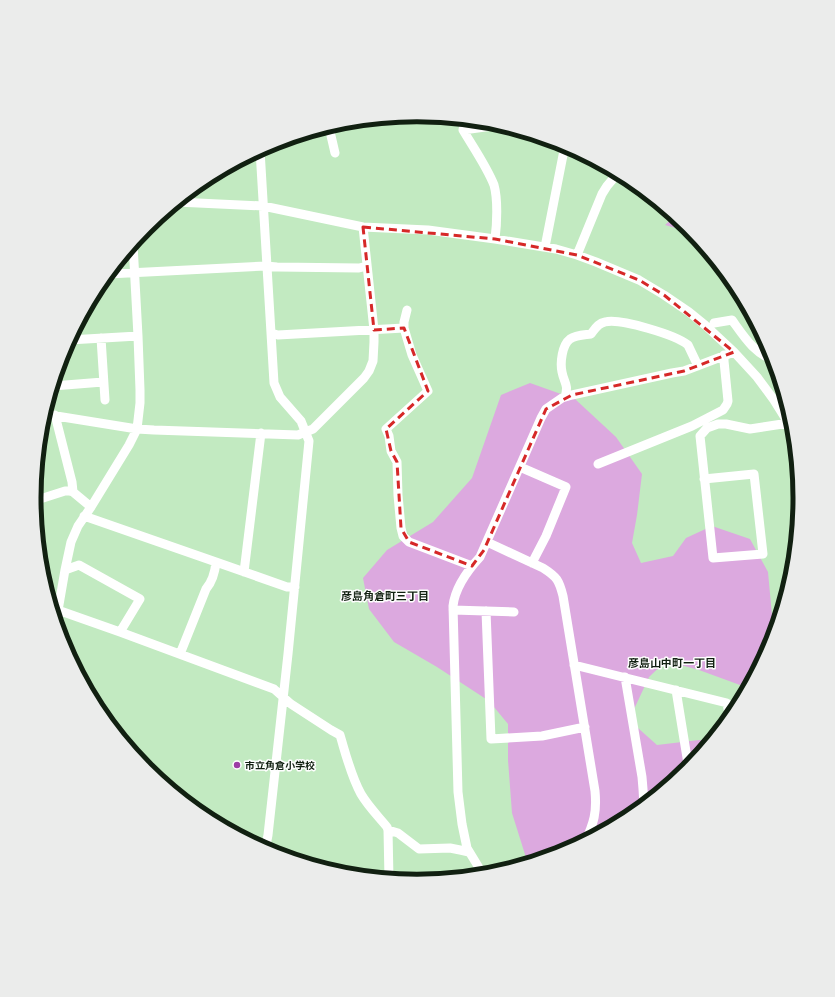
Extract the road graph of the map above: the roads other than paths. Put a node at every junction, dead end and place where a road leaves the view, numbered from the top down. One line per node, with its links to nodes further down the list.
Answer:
1 (464, 125): 3 (street)
2 (482, 127): 3 (street)
3 (463, 130): 12 (street)
4 (330, 132): 6 (street)
5 (564, 152): 13 (street)
6 (335, 153)
7 (260, 157): 10 (street)
8 (614, 177): 15 (street)
9 (185, 202): 10 (street)
10 (263, 206): 11 (street); 16 (street)
11 (363, 227): 12 (street); 17 (street)
12 (495, 239): 13 (street)
13 (545, 247): 15 (street)
14 (133, 252): 18 (street)
15 (577, 255): 28 (street)
16 (266, 266): 17 (street); 18 (street); 24 (street)
17 (367, 266): 23 (street)
18 (134, 273): 19 (street); 25 (street)
19 (115, 274)
20 (408, 310): 22 (street)
21 (714, 324): 30 (street)
22 (404, 328): 23 (street); 53 (street)
23 (374, 330): 24 (street); 42 (street)
24 (271, 333): 42 (street)
25 (138, 336): 26 (street); 40 (street)
26 (101, 338): 27 (street); 32 (street)
27 (77, 340)
28 (734, 352): 29 (street); 38 (street)
29 (724, 355): 31 (street); 43 (street)
30 (766, 356)
31 (698, 366): 34 (street); 34 (street)
32 (104, 382): 33 (street); 35 (street)
33 (59, 386)
34 (565, 397): 44 (street)
35 (105, 400)
36 (51, 415): 37 (street)
37 (55, 415): 40 (street); 46 (street)
38 (785, 415)
39 (787, 424): 45 (street)
40 (137, 428): 41 (street); 48 (street)
41 (261, 433): 42 (street); 55 (street)
42 (306, 433): 56 (street)
43 (598, 464)
44 (520, 467): 50 (street); 52 (street)
45 (704, 479): 45 (street)
46 (73, 492): 47 (street); 48 (street)
47 (41, 499)
48 (91, 507): 49 (street)
49 (84, 516): 51 (street); 54 (street)
50 (487, 542): 52 (street); 53 (street)
51 (216, 562): 55 (street); 63 (street)
52 (532, 563): 64 (street)
53 (472, 566): 59 (street)
54 (65, 570): 57 (street); 62 (street)
55 (244, 572): 56 (street)
56 (295, 587): 67 (street)
57 (56, 604)
58 (58, 610): 62 (street)
59 (453, 610): 60 (street); 75 (street)
60 (486, 611): 61 (street); 69 (street)
61 (514, 612)
62 (120, 632): 63 (street)
63 (180, 654): 67 (street)
64 (574, 665): 65 (street); 69 (street)
65 (625, 677): 66 (street); 71 (street)
66 (676, 690): 68 (street); 70 (street)
67 (283, 697): 72 (street); 74 (street)
68 (728, 711)
69 (584, 727): 73 (street)
70 (688, 761)
71 (644, 799)
72 (388, 830): 75 (street); 77 (street)
73 (589, 834)
74 (266, 843)
75 (469, 852): 76 (street)
76 (480, 870)
77 (389, 874)

